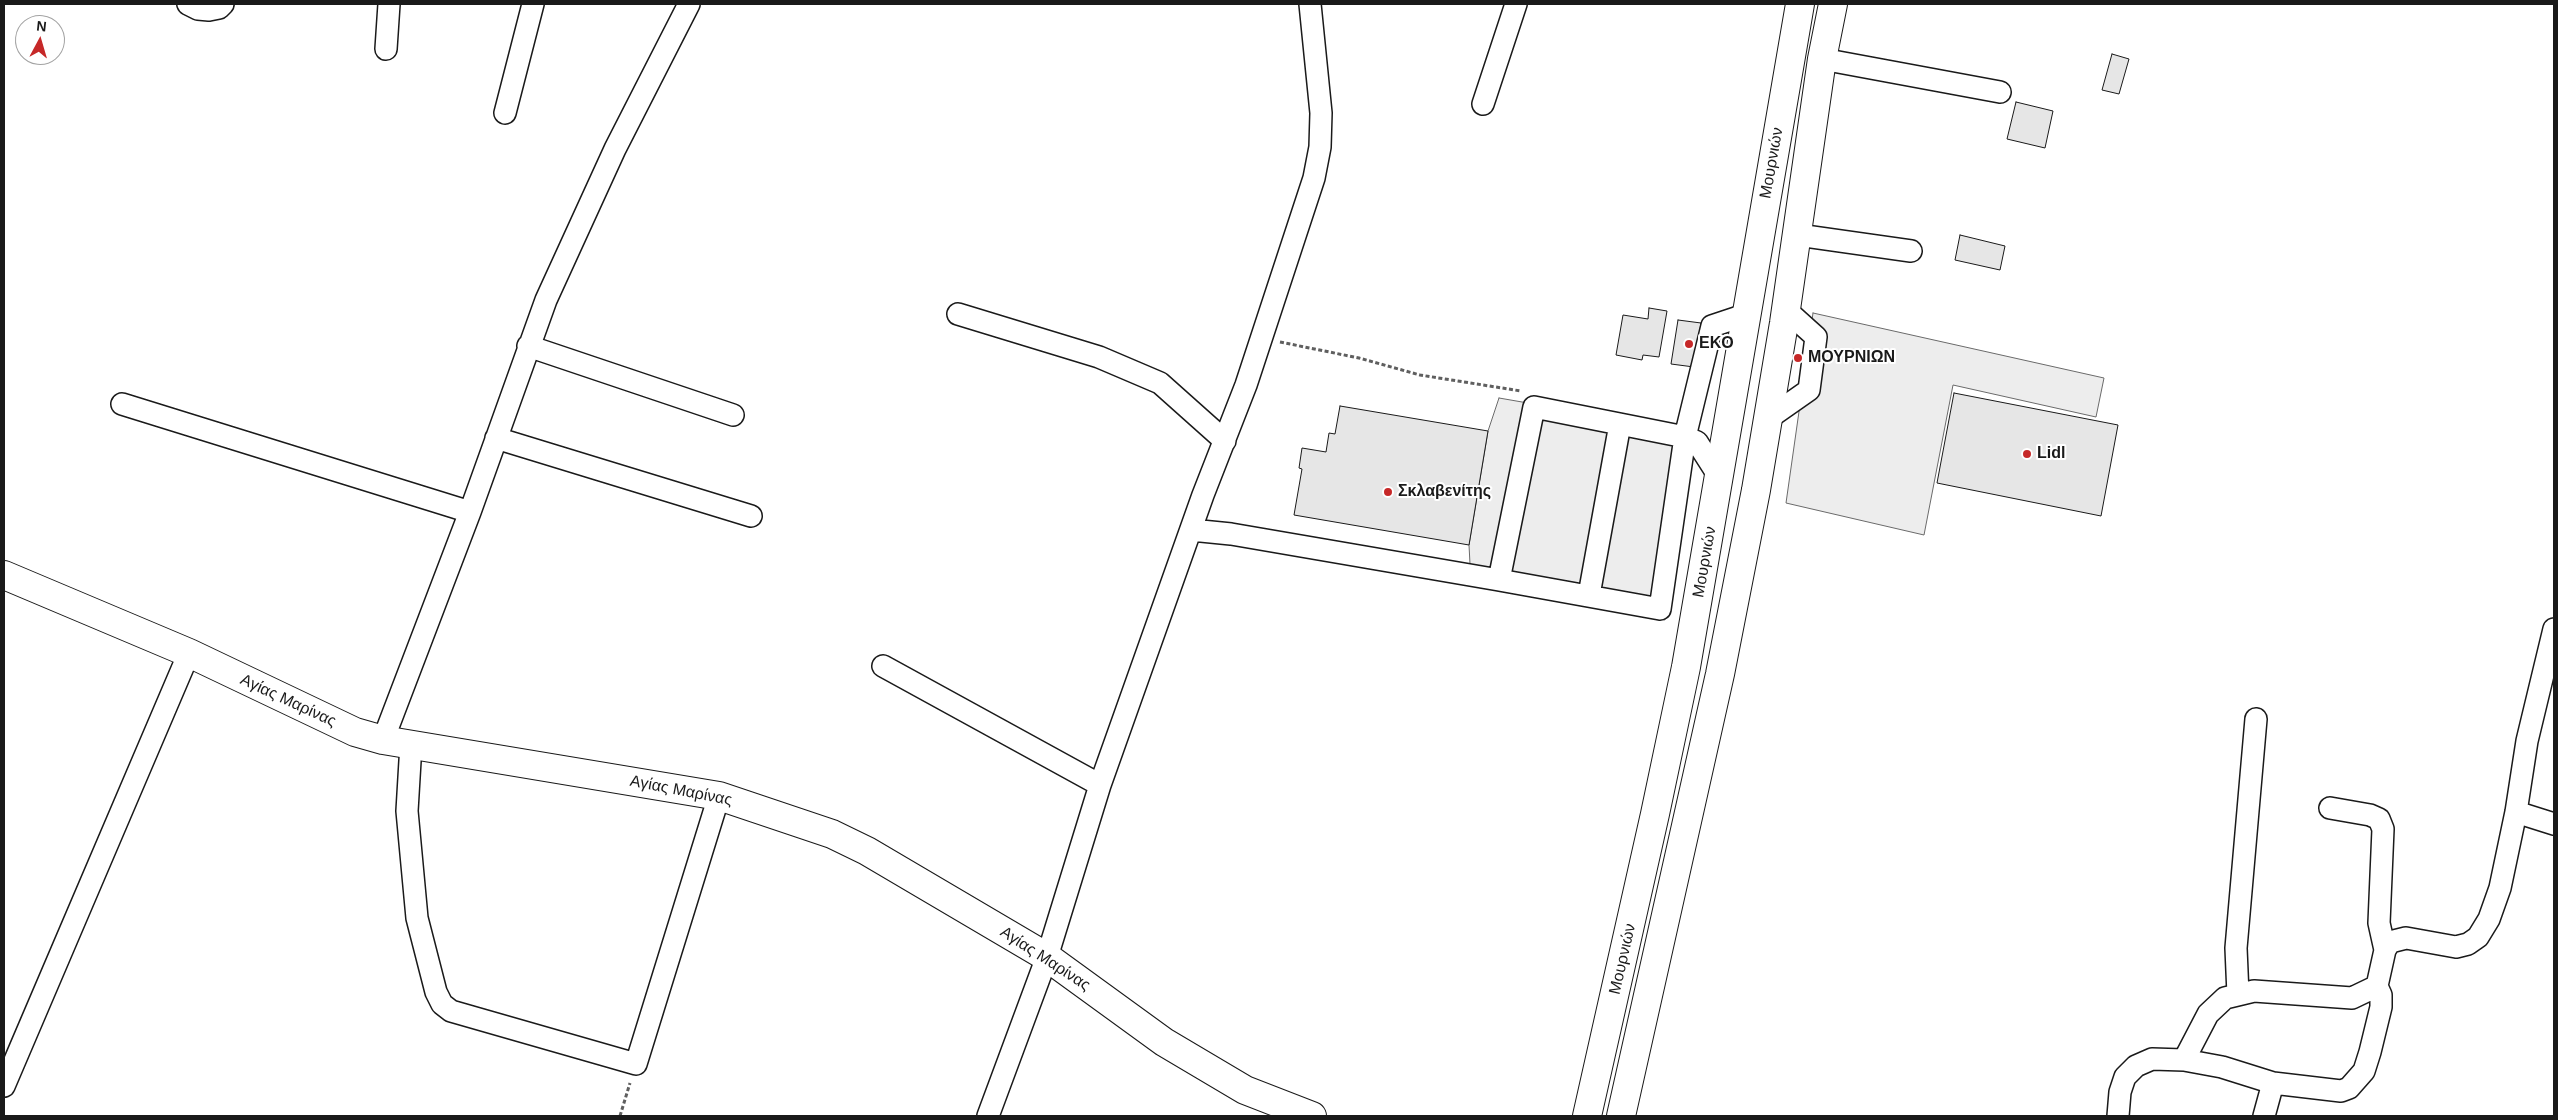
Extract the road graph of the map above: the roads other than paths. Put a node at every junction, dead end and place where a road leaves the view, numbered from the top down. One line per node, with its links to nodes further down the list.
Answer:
1 (188, 4): 2 (street)
2 (223, 4)
3 (389, 4): 10 (street)
4 (532, 4): 14 (street)
5 (689, 4): 20 (street)
6 (1310, 4): 27 (street)
7 (1516, 4): 13 (street)
8 (1800, 4): 19 (main road, Μουρνιών)
9 (1833, 4): 11 (main road, Μουρνιών)
10 (386, 50)
11 (1822, 59): 12 (street); 15 (main road, Μουρνιών)
12 (2000, 92)
13 (1483, 104)
14 (505, 112)
15 (1798, 234): 16 (street); 17 (main road, Μουρνιών)
16 (1911, 251)
17 (1786, 310): 23 (main road, Μουρνιών); 23 (street)
18 (958, 314): 27 (street)
19 (1746, 315): 25 (street); 28 (main road, Μουρνιών)
20 (528, 346): 22 (street); 26 (street)
21 (122, 404): 29 (street)
22 (733, 414)
23 (1769, 418): 56 (main road, Μουρνιών)
24 (1620, 424): 25 (street); 33 (street); 34 (street)
25 (1685, 437): 28 (street); 34 (street)
26 (496, 438): 29 (street); 30 (street)
27 (1225, 441): 31 (street)
28 (1720, 478): 55 (main road, Μουρνιών)
29 (470, 512): 39 (street)
30 (751, 516)
31 (1191, 530): 33 (street); 41 (street)
32 (4, 575): 36 (main road, Αγίας Μαρίνας)
33 (1499, 580): 34 (street)
34 (1589, 595)
35 (2554, 629): 44 (street)
36 (188, 653): 39 (main road, Αγίας Μαρίνας); 52 (street)
37 (883, 666): 41 (street)
38 (2256, 719): 49 (street)
39 (383, 740): 40 (main road, Αγίας Μαρίνας)
40 (411, 744): 42 (main road, Αγίας Μαρίνας); 42 (street)
41 (1100, 785): 47 (street)
42 (719, 796): 47 (main road, Αγίας Μαρίνας)
43 (2330, 808): 46 (street)
44 (2516, 812): 45 (street); 46 (street)
45 (2554, 824)
46 (2384, 950): 48 (street)
47 (1046, 957): 53 (street); 54 (main road, Αγίας Μαρίνας)
48 (2377, 986): 49 (street); 51 (street)
49 (2238, 995): 50 (street)
50 (2184, 1060): 51 (street); 57 (street)
51 (2273, 1083): 58 (street)
52 (4, 1086)
53 (988, 1116)
54 (1312, 1116)
55 (1587, 1116)
56 (1621, 1116)
57 (2118, 1116)
58 (2264, 1116)

